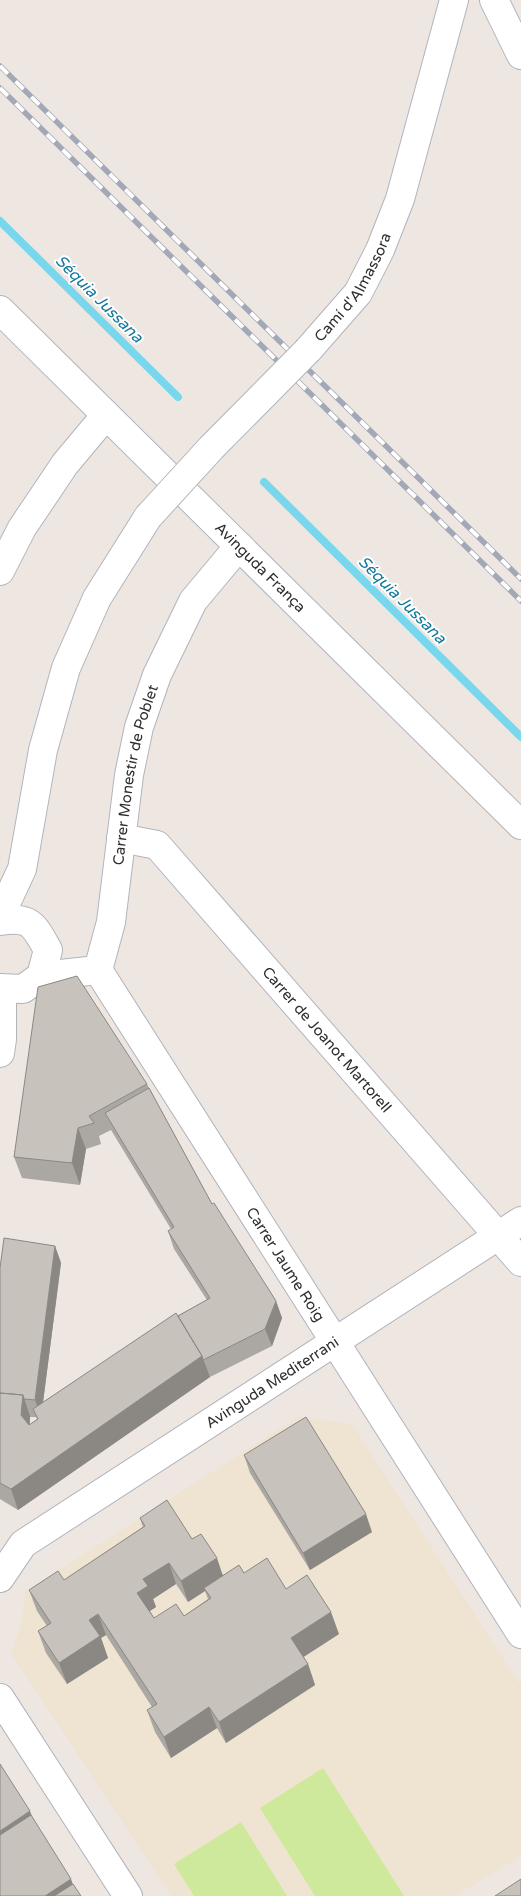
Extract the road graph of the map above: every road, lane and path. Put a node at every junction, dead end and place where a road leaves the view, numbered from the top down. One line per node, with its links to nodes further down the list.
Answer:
1 (454, 0): 10 (street, Camí d'Almassora, bridge)
2 (494, 0): 3 (street)
3 (521, 55)
4 (0, 310): 5 (street, Avinguda França)
5 (106, 415): 6 (street, Avinguda França); 7 (street)
6 (239, 546): 8 (street, Avinguda França); 9 (street, Carrer Monestir de Poblet)
7 (0, 571)
8 (521, 825)
9 (121, 838): 14 (street, Carrer Monestir de Poblet); 18 (street, Carrer de Joanot Martorell)
10 (22, 869): 11 (street); 13 (street)
11 (0, 916)
12 (0, 921): 13 (street)
13 (35, 926): 15 (street)
14 (98, 970): 15 (street); 20 (street, Carrer Jaume Roig)
15 (17, 985): 16 (street)
16 (1, 1046)
17 (521, 1221): 18 (street, Avinguda Mediterrani)
18 (498, 1236): 19 (street, Carrer de Joanot Martorell); 20 (street, Avinguda Mediterrani)
19 (521, 1262)
20 (335, 1342): 21 (street, Avinguda Mediterrani); 23 (street, Carrer Jaume Roig)
21 (12, 1546): 22 (street, Avinguda Mediterrani)
22 (0, 1578)
23 (521, 1634)
24 (0, 1698): 25 (street)
25 (128, 1896)

